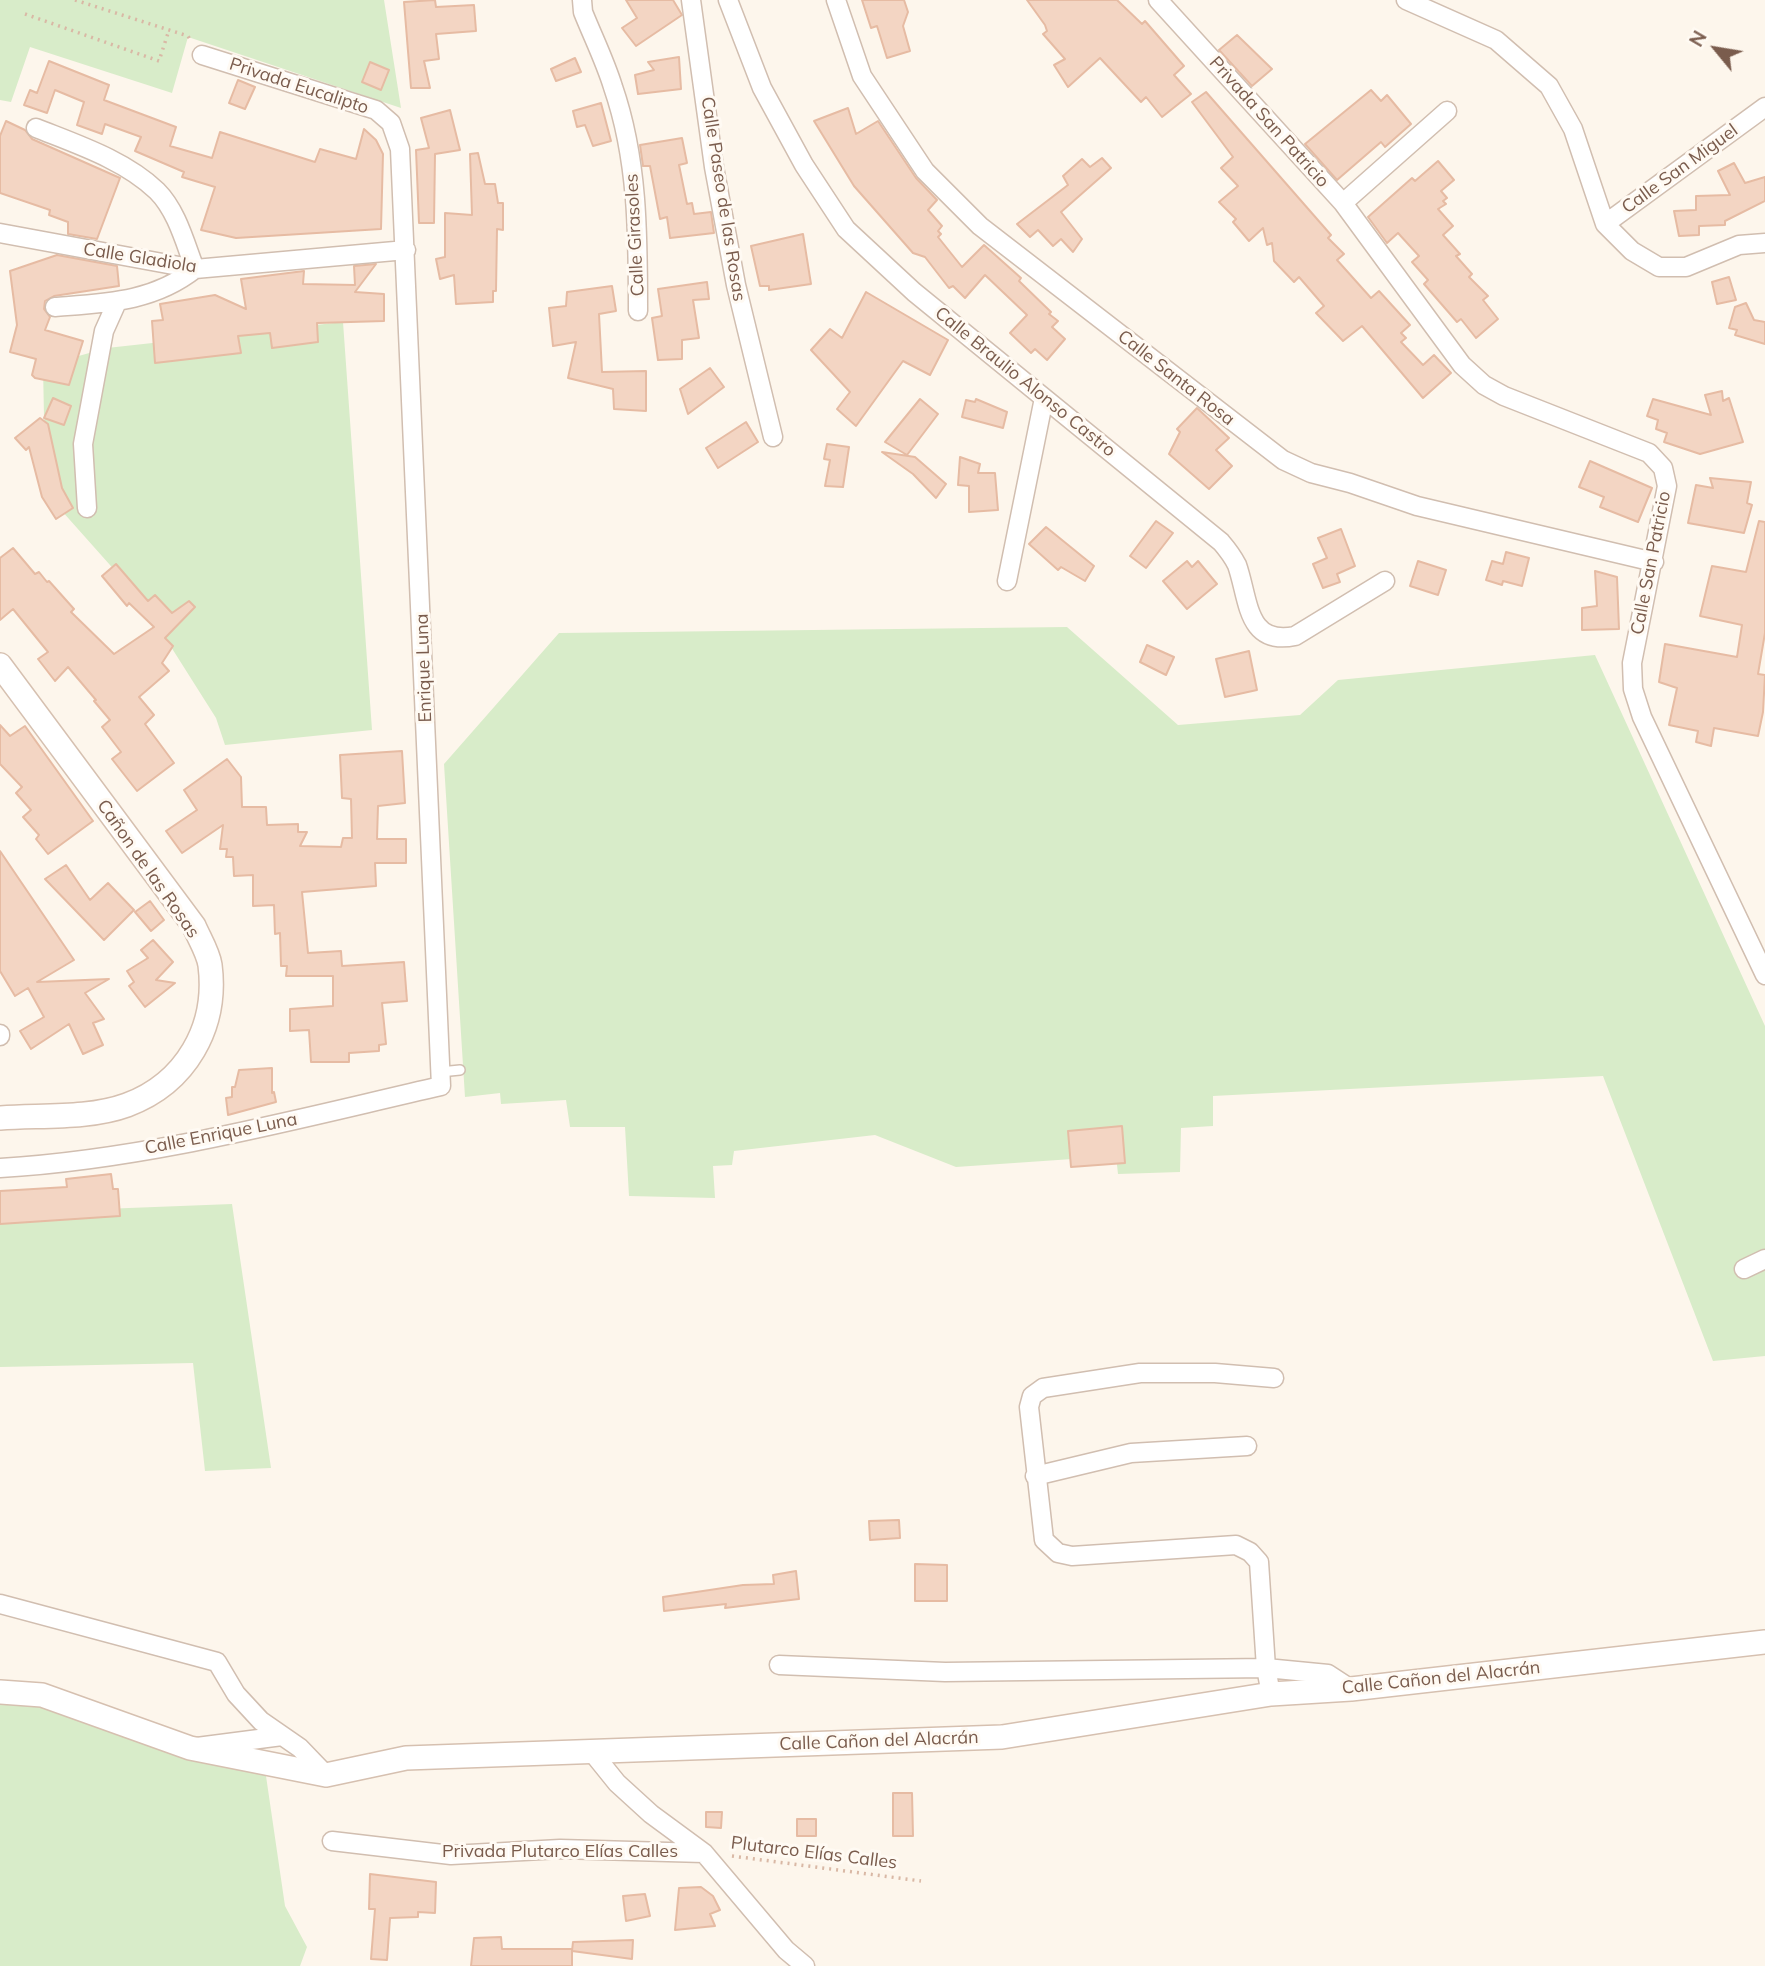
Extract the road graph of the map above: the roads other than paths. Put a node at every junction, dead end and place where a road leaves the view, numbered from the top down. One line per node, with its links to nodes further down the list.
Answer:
1 (582, 0): 19 (street, Calle Girasoles)
2 (691, 0): 21 (street, Calle Paseo de las Rosas)
3 (728, 0): 20 (street, Calle Braulio Alonso Castro)
4 (836, 0): 23 (street, Calle Santa Rosa)
5 (1158, 0): 11 (street, Privada San Patricio)
6 (1406, 0): 12 (street)
7 (202, 55): 15 (street, Privada Eucalipto)
8 (1765, 107): 12 (street, Calle San Miguel)
9 (1447, 111): 11 (street, Privada San Patricio)
10 (36, 128): 16 (street)
11 (1343, 203): 23 (street, Calle San Patricio)
12 (1605, 224): 14 (street, Calle San Miguel)
13 (0, 233): 16 (street, Calle Gladiola)
14 (1765, 243)
15 (407, 250): 16 (street, Calle Gladiola); 29 (street, Enrique Luna)
16 (195, 269): 17 (street)
17 (117, 302): 18 (street); 22 (street)
18 (55, 307)
19 (638, 311)
20 (1044, 398): 24 (street); 25 (street, Calle Braulio Alonso Castro)
21 (773, 437)
22 (87, 508)
23 (1654, 562): 27 (street, Calle San Patricio)
24 (1007, 581)
25 (1385, 581)
26 (0, 665): 30 (main road, Cañon de las Rosas)
27 (1765, 975)
28 (460, 1070): 29 (lane)
29 (441, 1079): 31 (street, Calle Enrique Luna)
30 (0, 1118)
31 (0, 1168)
32 (1765, 1259): 33 (street)
33 (1744, 1269)
34 (1274, 1378): 36 (street)
35 (1247, 1446): 36 (street)
36 (1035, 1476): 40 (street)
37 (0, 1604): 44 (street)
38 (1765, 1642): 41 (main road, Calle Cañon del Alacrán)
39 (779, 1665): 40 (street)
40 (1266, 1668): 41 (street); 43 (street)
41 (1351, 1689): 43 (main road, Calle Cañon del Alacrán)
42 (0, 1692): 45 (main road, Calle Cañon del Alacrán)
43 (1271, 1694): 46 (main road, Calle Cañon del Alacrán)
44 (282, 1736): 45 (street); 47 (street)
45 (190, 1748): 47 (main road, Calle Cañon del Alacrán)
46 (592, 1752): 47 (main road, Calle Cañon del Alacrán); 49 (street)
47 (326, 1775)
48 (332, 1841): 49 (street, Privada Plutarco Elías Calles)
49 (704, 1853): 50 (street)
50 (805, 1966)

